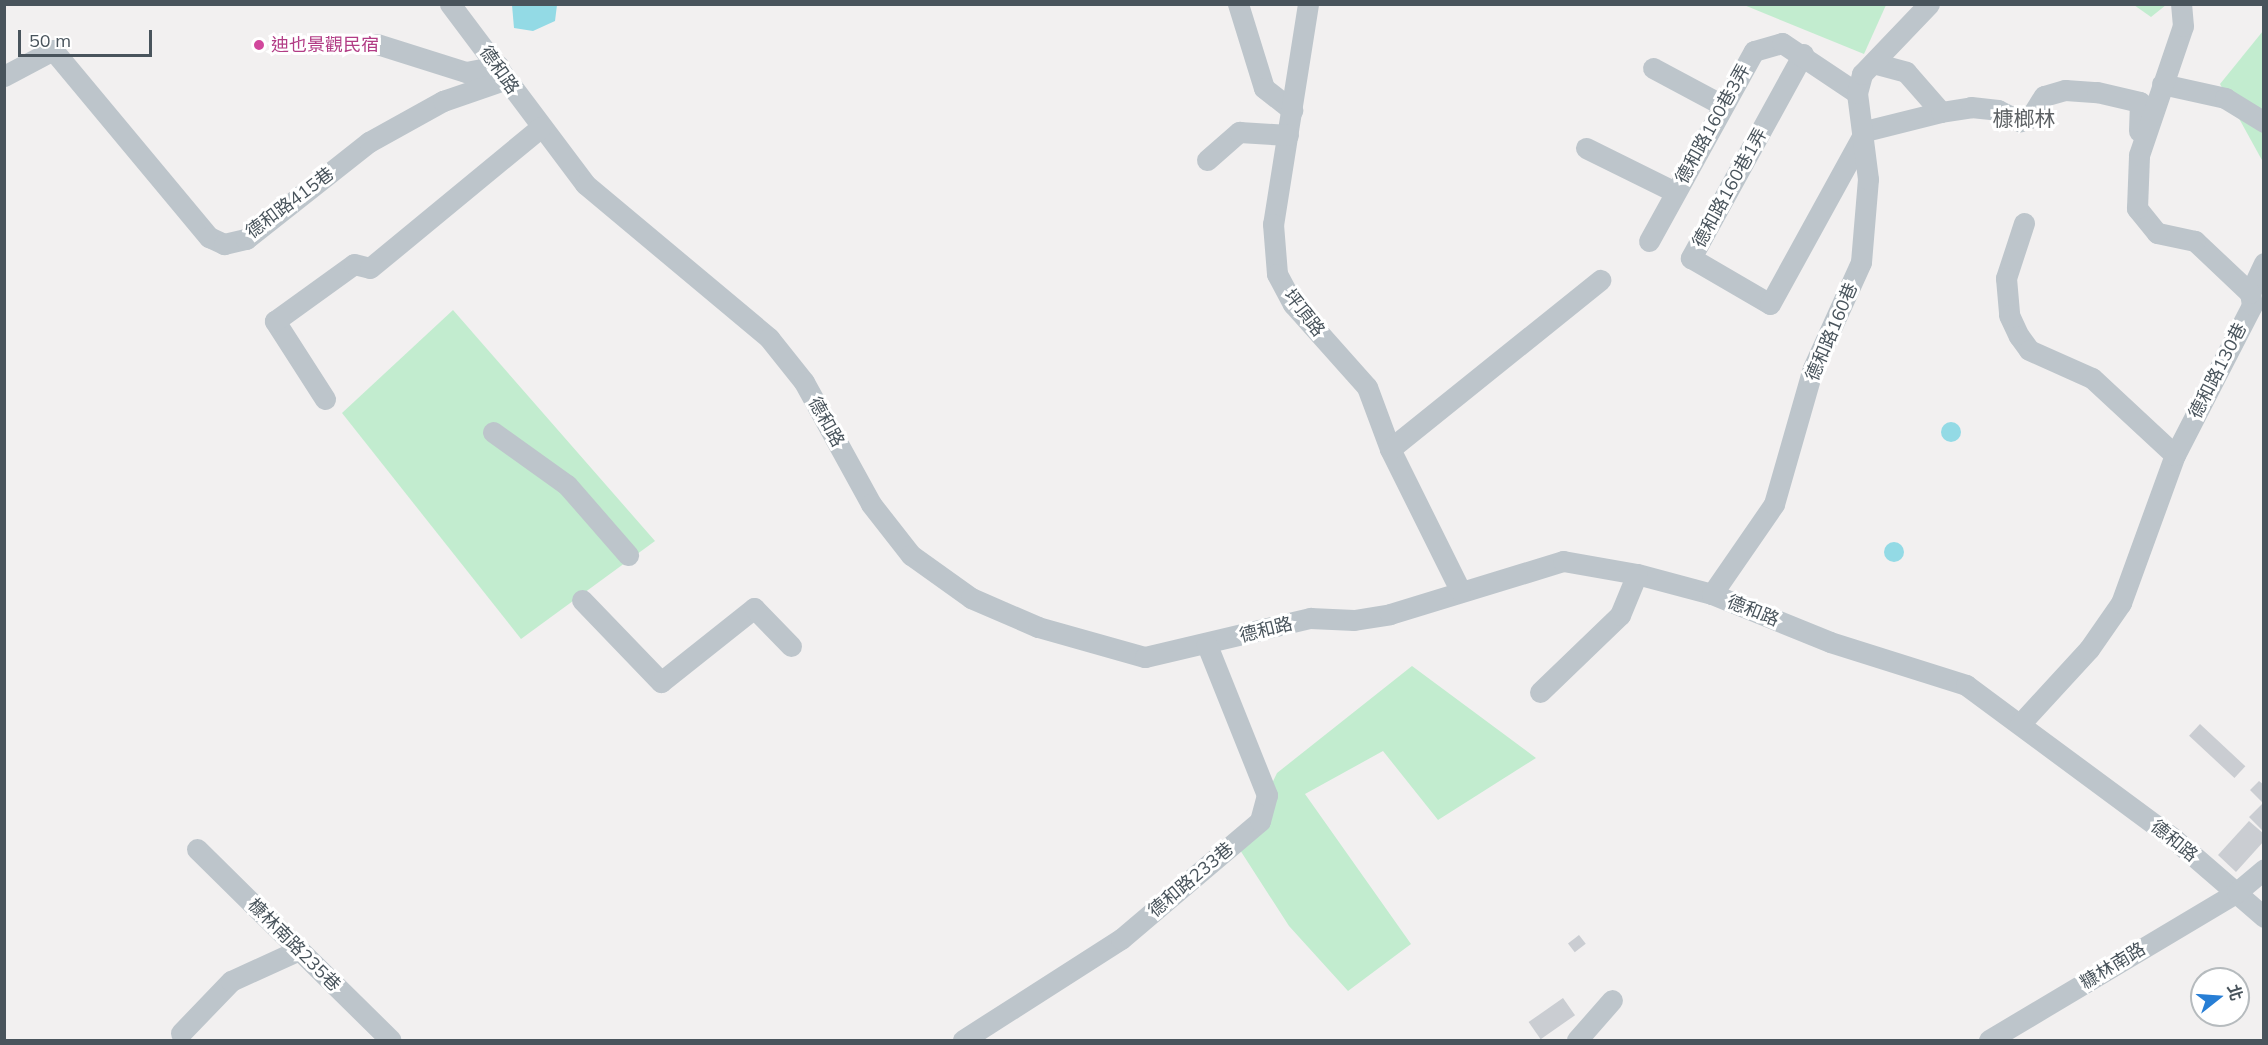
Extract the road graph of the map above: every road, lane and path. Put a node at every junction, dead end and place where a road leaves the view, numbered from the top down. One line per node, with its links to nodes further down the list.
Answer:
1 (450, 4): 10 (street, 德和路)
2 (1238, 4): 15 (street)
3 (1308, 4): 15 (street, 坪頂路)
4 (1929, 4): 8 (street)
5 (2181, 4): 12 (street)
6 (377, 44): 10 (street)
7 (1803, 54): 13 (street, 德和路160巷3弄); 14 (street, 德和路160巷3弄); 19 (street, 德和路160巷1弄)
8 (1877, 64): 13 (street); 16 (street)
9 (1653, 68): 14 (street)
10 (501, 73): 11 (street, 德和路415巷); 18 (street, 德和路)
11 (4, 76)
12 (2162, 84): 17 (street); 22 (street)
13 (1857, 93): 19 (street, 德和路160巷)
14 (1722, 105): 24 (street, 德和路160巷3弄)
15 (1292, 110): 20 (street, 坪頂路)
16 (1941, 112): 19 (street); 22 (street)
17 (2264, 122)
18 (541, 127): 30 (street); 39 (street, 德和路)
19 (1865, 131): 37 (street, 德和路160巷)
20 (1288, 135): 23 (street); 32 (street, 坪頂路)
21 (1586, 148): 24 (street)
22 (2139, 155): 29 (street)
23 (1207, 160)
24 (1675, 192): 26 (street, 德和路160巷3弄)
25 (2024, 223): 33 (street)
26 (1649, 241)
27 (2264, 263): 29 (street, 德和路130巷)
28 (1600, 280): 32 (street)
29 (2257, 290): 33 (street, 德和路130巷)
30 (325, 399)
31 (493, 432): 34 (street)
32 (1390, 449): 36 (street, 坪頂路)
33 (2175, 455): 42 (street, 德和路130巷)
34 (628, 555)
35 (1637, 573): 36 (street, 德和路); 37 (street, 德和路); 41 (street)
36 (1460, 590): 39 (street, 德和路)
37 (1712, 594): 42 (street, 德和路)
38 (582, 600): 40 (street)
39 (1207, 645): 51 (street, 德和路233巷)
40 (791, 646)
41 (1540, 692)
42 (2020, 724): 45 (street, 德和路)
43 (197, 849): 47 (street, 槺林南路235巷)
44 (2264, 869): 45 (street, 糠林南路)
45 (2237, 892): 46 (street, 德和路); 53 (street, 糠林南路)
46 (2264, 917)
47 (299, 950): 49 (street); 50 (street, 槺林南路235巷)
48 (1612, 1000): 52 (street)
49 (181, 1033)
50 (392, 1041)
51 (963, 1041)
52 (1577, 1041)
53 (1989, 1041)

